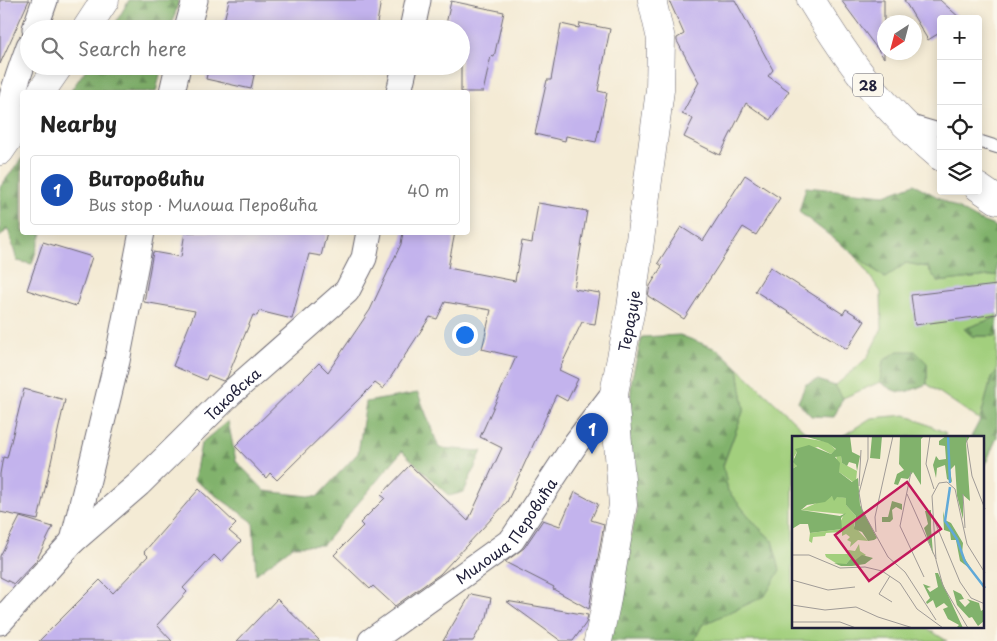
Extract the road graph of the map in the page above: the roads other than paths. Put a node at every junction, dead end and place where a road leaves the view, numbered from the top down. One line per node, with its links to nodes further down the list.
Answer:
1 (45, 0): 7 (street)
2 (104, 0): 8 (street)
3 (196, 0): 9 (street)
4 (418, 0): 10 (street)
5 (652, 0): 28 (street, Теразије)
6 (811, 0): 18 (street, 28)
7 (38, 20)
8 (92, 20)
9 (190, 20)
10 (414, 20)
11 (20, 73): 20 (street)
12 (53, 75): 15 (street)
13 (176, 75): 16 (street)
14 (402, 75): 17 (street)
15 (42, 90)
16 (172, 90)
17 (399, 90)
18 (896, 116): 19 (lane); 23 (street, 28)
19 (937, 129)
20 (10, 136)
21 (982, 142): 22 (lane)
22 (997, 147)
23 (937, 152)
24 (982, 190): 25 (street)
25 (997, 200)
26 (141, 235): 29 (street, Таковска)
27 (368, 235): 29 (street, Таковска)
28 (614, 393): 31 (street, Милоша Перовића); 32 (street, Теразије)
29 (73, 541): 30 (street, Таковска)
30 (0, 622)
31 (371, 641)
32 (598, 641)

